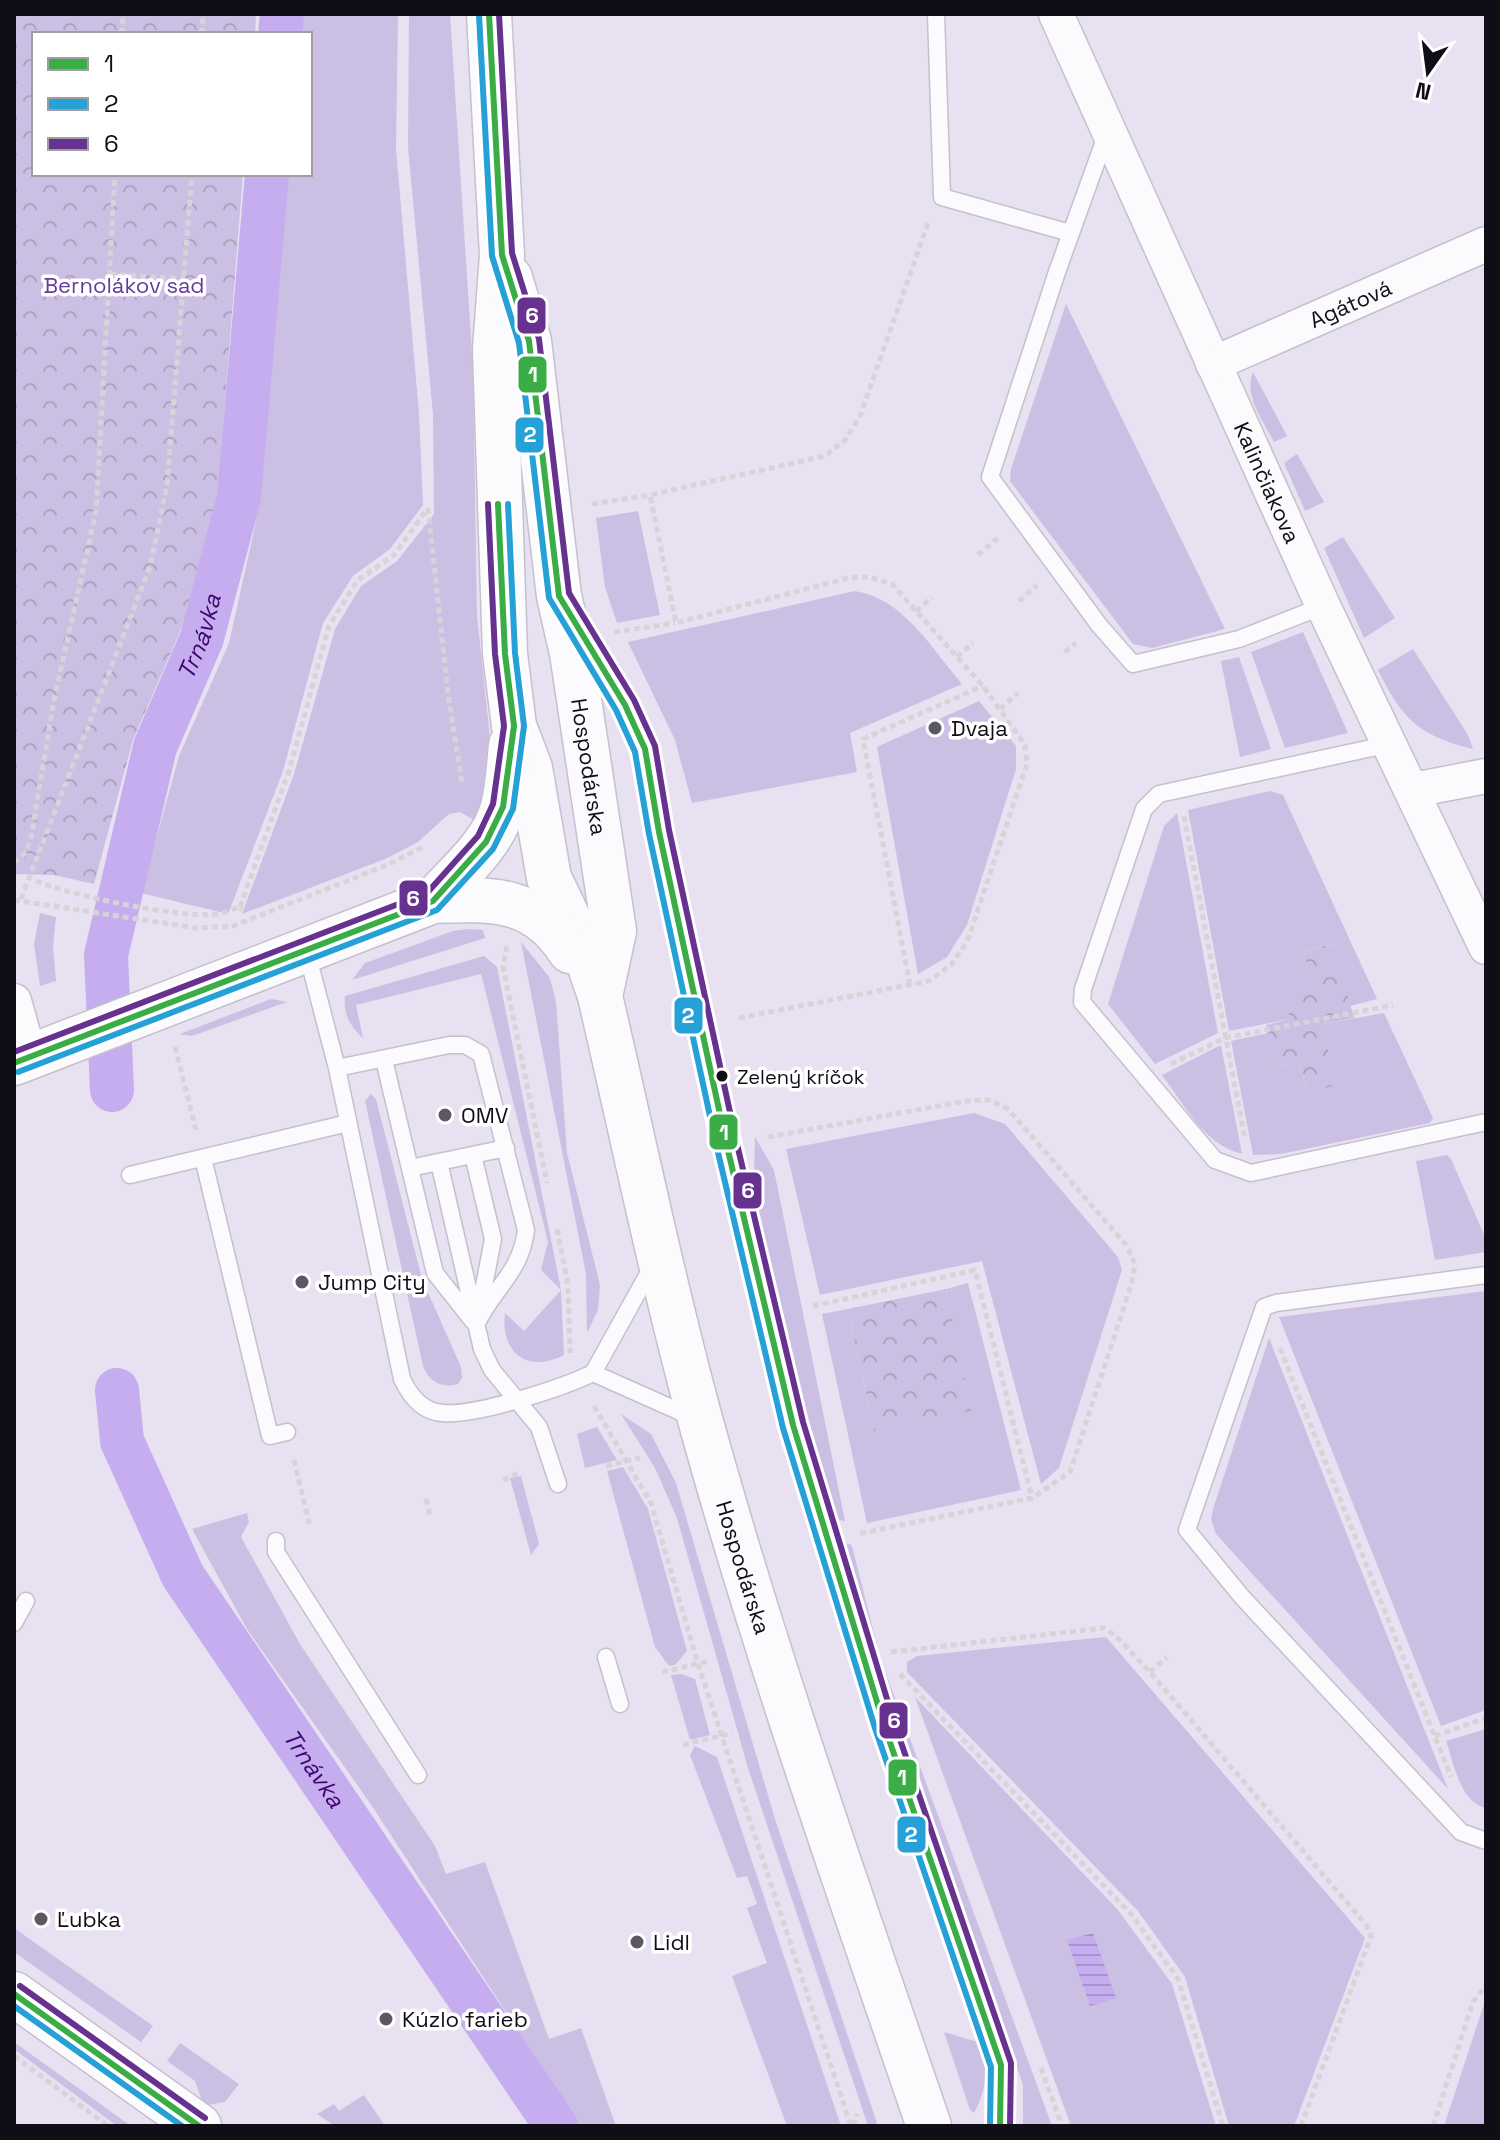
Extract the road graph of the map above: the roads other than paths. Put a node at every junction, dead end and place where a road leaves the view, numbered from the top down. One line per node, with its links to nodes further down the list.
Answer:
1 (489, 14): 7 (street, Hospodárska)
2 (936, 14): 5 (lane)
3 (1056, 14): 4 (street, Kalinčiakova)
4 (1108, 131): 5 (lane); 8 (street, Kalinčiakova)
5 (1070, 233): 10 (lane)
6 (1486, 244): 8 (street, Agátová)
7 (502, 255): 9 (street, Hospodárska); 11 (street, Hospodárska)
8 (1213, 364): 10 (street, Kalinčiakova)
9 (559, 596): 18 (street, Hospodárska); 49 (lane)
10 (1323, 606): 12 (street, Kalinčiakova)
11 (514, 726): 15 (street, Hospodárska); 18 (street, Hospodárska)
12 (1390, 744): 14 (street, Kalinčiakova); 23 (lane)
13 (1486, 776): 14 (street)
14 (1413, 790): 16 (street, Kalinčiakova)
15 (433, 901): 17 (street); 18 (street)
16 (1486, 947)
17 (307, 952): 20 (street); 22 (lane)
18 (600, 996): 31 (street, Hospodárska)
19 (14, 1001): 20 (street)
20 (22, 1060)
21 (384, 1060): 22 (lane); 25 (lane); 29 (lane)
22 (337, 1068): 24 (lane)
23 (1486, 1122)
24 (348, 1123): 27 (lane); 35 (lane)
25 (506, 1148): 26 (lane); 33 (lane)
26 (473, 1155): 28 (lane); 33 (lane)
27 (203, 1158): 30 (lane); 37 (lane)
28 (439, 1162): 29 (lane); 33 (lane)
29 (410, 1168): 33 (lane)
30 (130, 1175)
31 (658, 1257): 34 (lane); 36 (street, Hospodárska)
32 (1486, 1275): 45 (lane)
33 (476, 1325): 35 (lane)
34 (593, 1373): 35 (lane); 36 (lane)
35 (516, 1398): 38 (lane)
36 (701, 1421): 48 (street, Hospodárska)
37 (287, 1432)
38 (558, 1484)
39 (276, 1541): 44 (lane)
40 (26, 1601): 41 (lane)
41 (14, 1623)
42 (606, 1657): 43 (lane)
43 (620, 1704)
44 (418, 1775)
45 (1481, 1840)
46 (14, 1994): 47 (street)
47 (199, 2126)
48 (929, 2126)
49 (1000, 2126)

